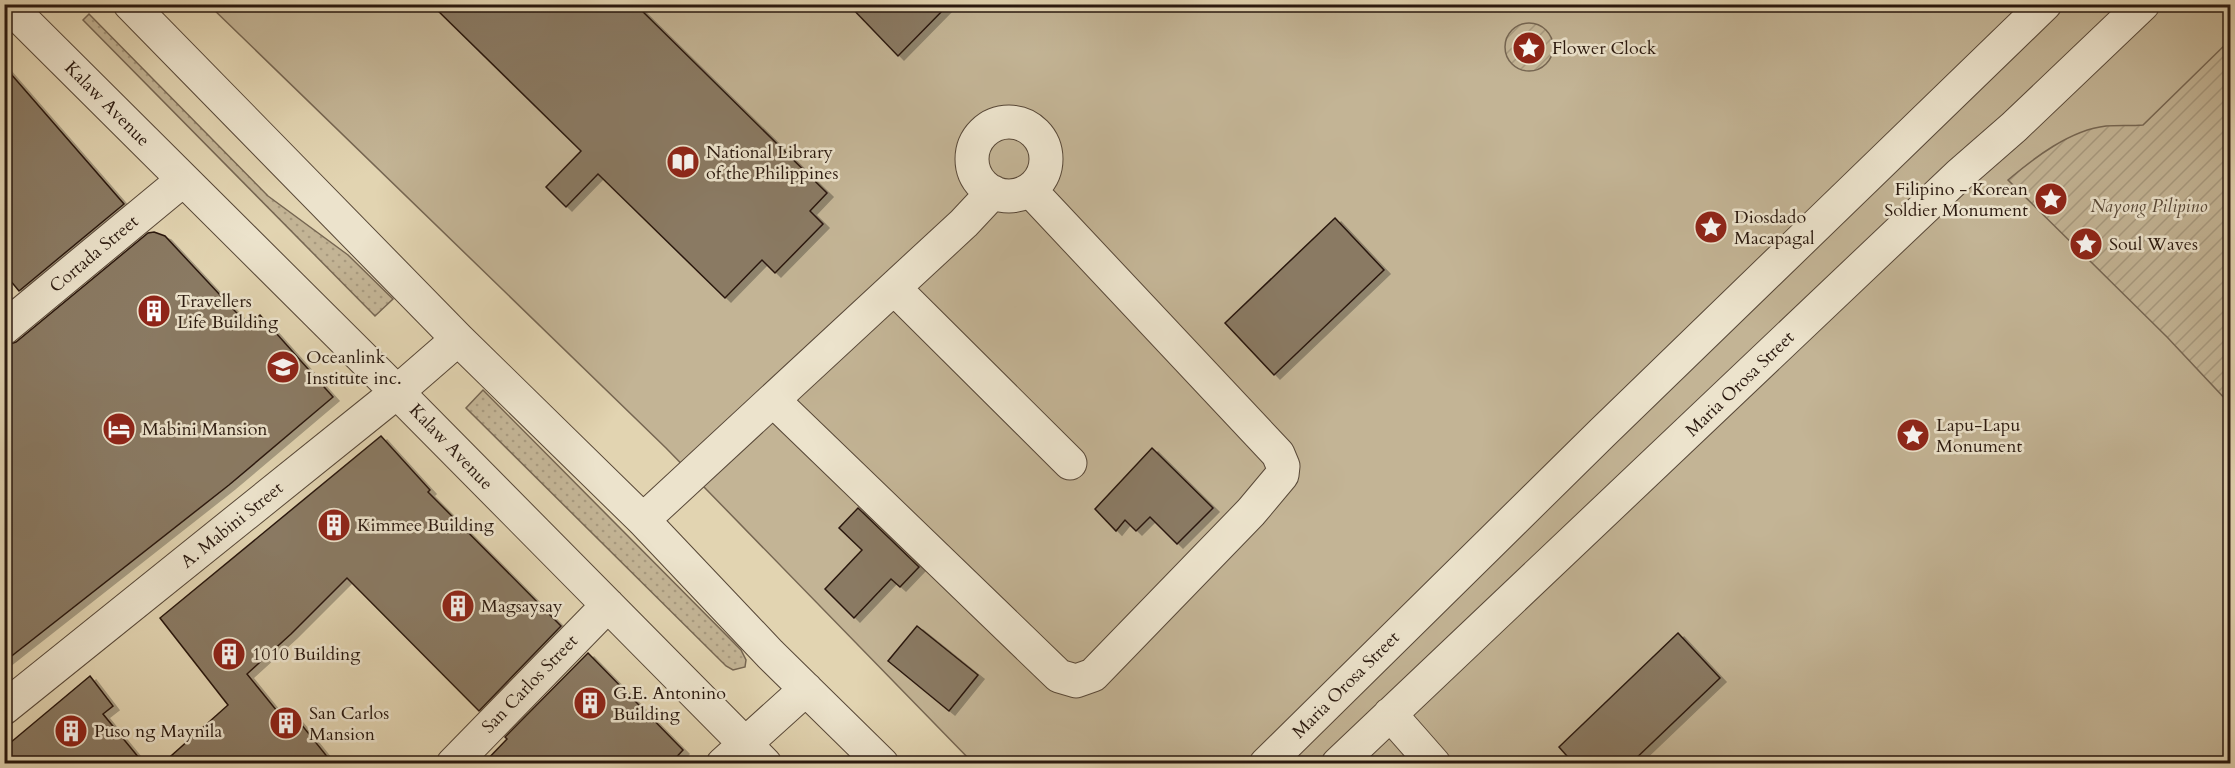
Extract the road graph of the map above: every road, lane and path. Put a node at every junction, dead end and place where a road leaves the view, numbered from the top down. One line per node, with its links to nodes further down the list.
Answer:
1 (7, 4): 5 (street, Kalaw Avenue)
2 (130, 4): 10 (street)
3 (2044, 4): 23 (street, Maria Orosa Street)
4 (2143, 4): 18 (street, Maria Orosa Street)
5 (183, 180): 9 (street, Cortada Street); 11 (street, Kalaw Avenue)
6 (1029, 190): 7 (street); 7 (street); 12 (street)
7 (993, 192): 8 (street)
8 (894, 288): 12 (street); 13 (street)
9 (4, 328)
10 (458, 339): 11 (street, A. Mabini Street); 14 (street)
11 (397, 392): 15 (street, Kalaw Avenue); 17 (street, A. Mabini Street)
12 (774, 400): 14 (street)
13 (1070, 463)
14 (643, 520): 16 (street)
15 (608, 606): 19 (street, Kalaw Avenue); 21 (street, San Carlos Street)
16 (806, 689): 19 (street); 22 (street)
17 (4, 708)
18 (1390, 714): 20 (street, Maria Orosa Street); 24 (street)
19 (745, 757)
20 (1340, 763)
21 (453, 764)
22 (882, 764)
23 (1266, 764)
24 (1434, 764)

